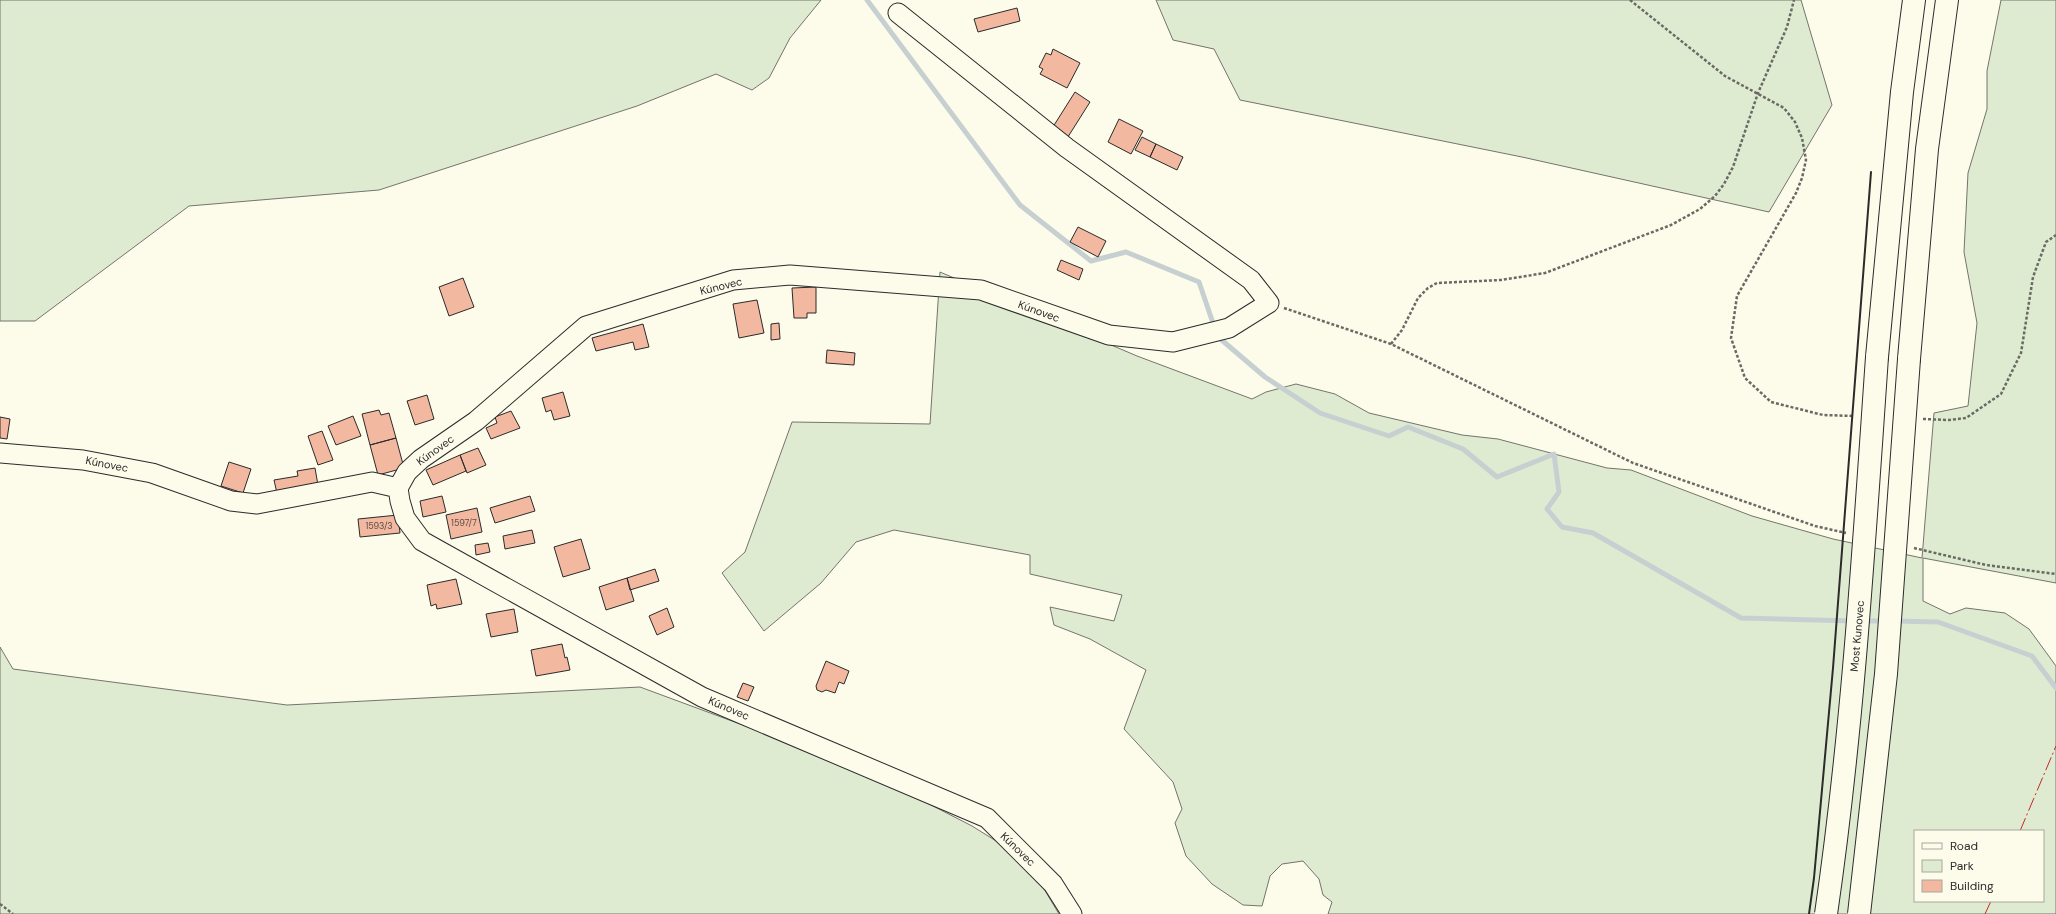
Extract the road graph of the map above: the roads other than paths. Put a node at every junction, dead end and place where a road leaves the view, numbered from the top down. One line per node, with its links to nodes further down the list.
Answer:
1 (1914, 0): 7 (highway, Most Kunovec, bridge)
2 (1947, 0): 8 (highway, bridge)
3 (898, 13): 5 (street, Kúnovec)
4 (0, 453): 5 (street, Kúnovec)
5 (398, 488): 6 (street, Kúnovec)
6 (1072, 914)
7 (1826, 914)
8 (1859, 914)

